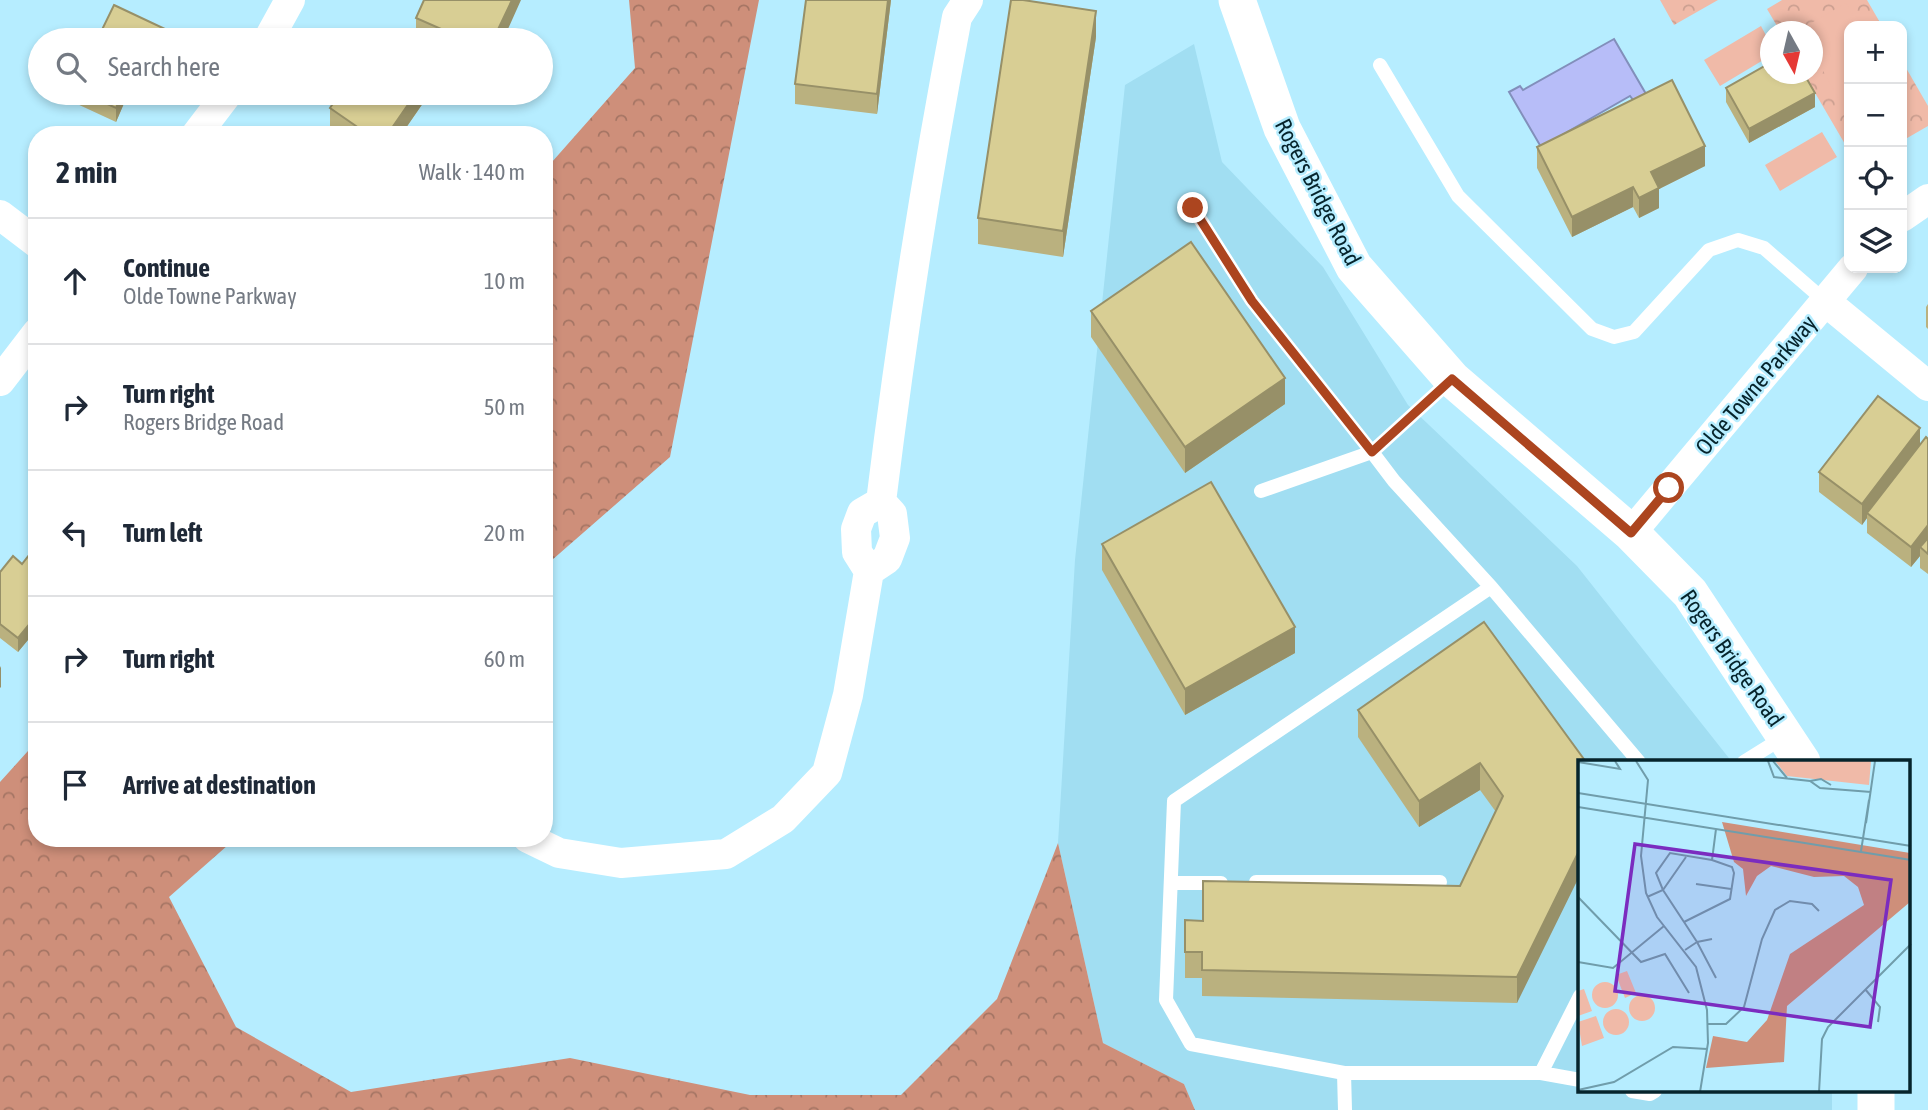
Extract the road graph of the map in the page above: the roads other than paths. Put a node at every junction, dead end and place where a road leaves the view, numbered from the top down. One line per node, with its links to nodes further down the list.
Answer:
1 (290, 0): 4 (street)
2 (968, 0): 26 (street)
3 (1237, 0): 16 (street, Rogers Bridge Road)
4 (275, 28)
5 (1380, 65): 14 (lane)
6 (219, 105): 7 (street)
7 (202, 126)
8 (1928, 199): 10 (street)
9 (1193, 208): 19 (lane)
10 (1907, 214)
11 (0, 215): 12 (street)
12 (28, 236)
13 (1849, 273): 14 (street, Olde Towne Parkway)
14 (1825, 302): 18 (street); 21 (street, Olde Towne Parkway)
15 (28, 345): 17 (street)
16 (1452, 379): 19 (lane); 21 (street, Rogers Bridge Road)
17 (0, 381)
18 (1928, 386)
19 (1372, 452): 20 (lane); 22 (lane)
20 (1261, 491)
21 (1631, 533): 23 (street, Rogers Bridge Road)
22 (1490, 587): 24 (lane); 28 (lane)
23 (1794, 749): 25 (lane)
24 (1637, 760)
25 (1752, 760)
26 (547, 847)
27 (1440, 882): 28 (lane)
28 (1171, 883): 30 (lane)
29 (1578, 1000): 31 (lane)
30 (1344, 1073): 31 (lane); 34 (lane)
31 (1541, 1073): 32 (lane)
32 (1578, 1080)
33 (1876, 1092): 35 (street)
34 (1345, 1110)
35 (1876, 1110)

